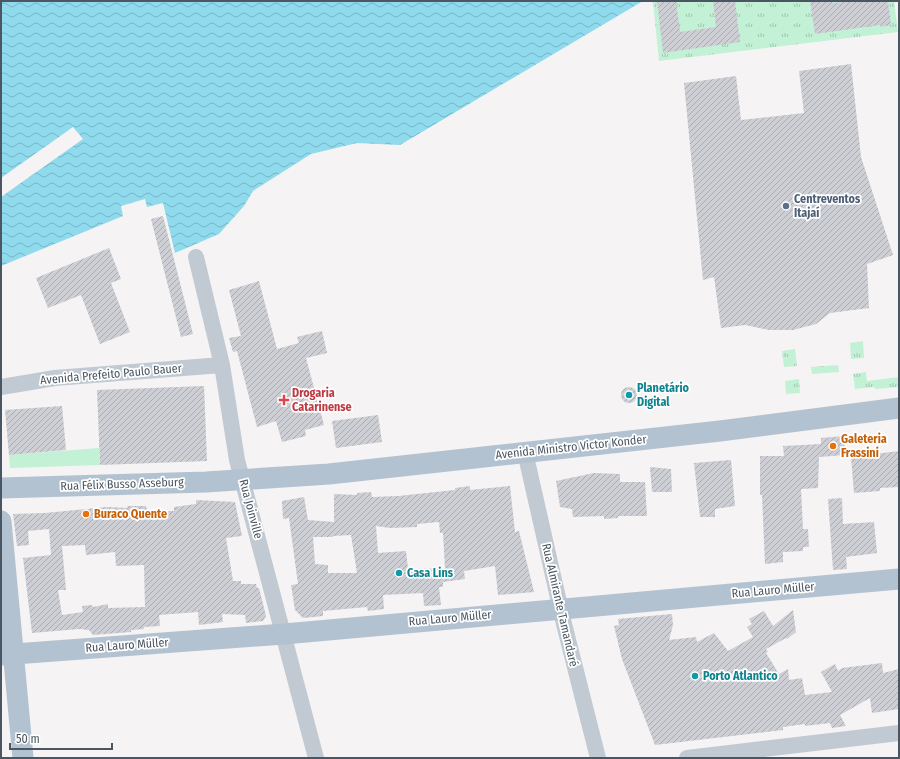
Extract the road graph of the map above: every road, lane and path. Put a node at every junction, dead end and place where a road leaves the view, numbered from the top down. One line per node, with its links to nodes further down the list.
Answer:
1 (196, 257): 2 (street, Rua Joinville)
2 (222, 365): 3 (street, Avenida Prefeito Paulo Bauer); 6 (street, Rua Joinville)
3 (1, 387)
4 (899, 408): 5 (main road, Avenida Ministro Victor Konder)
5 (525, 452): 6 (main road, Avenida Ministro Victor Konder); 10 (street, Rua Almirante Tamandaré)
6 (243, 479): 7 (main road, Rua Félix Busso Asseburg); 11 (street, Rua Joinville)
7 (1, 488)
8 (1, 521): 12 (main road)
9 (899, 579): 10 (main road, Rua Lauro Müller)
10 (561, 609): 11 (main road, Rua Lauro Müller); 16 (street, Rua Almirante Tamandaré)
11 (284, 634): 12 (main road, Rua Lauro Müller); 15 (street, Rua Joinville)
12 (8, 655): 14 (main road)
13 (899, 733): 17 (street)
14 (23, 758)
15 (316, 758)
16 (598, 758)
17 (687, 758)

